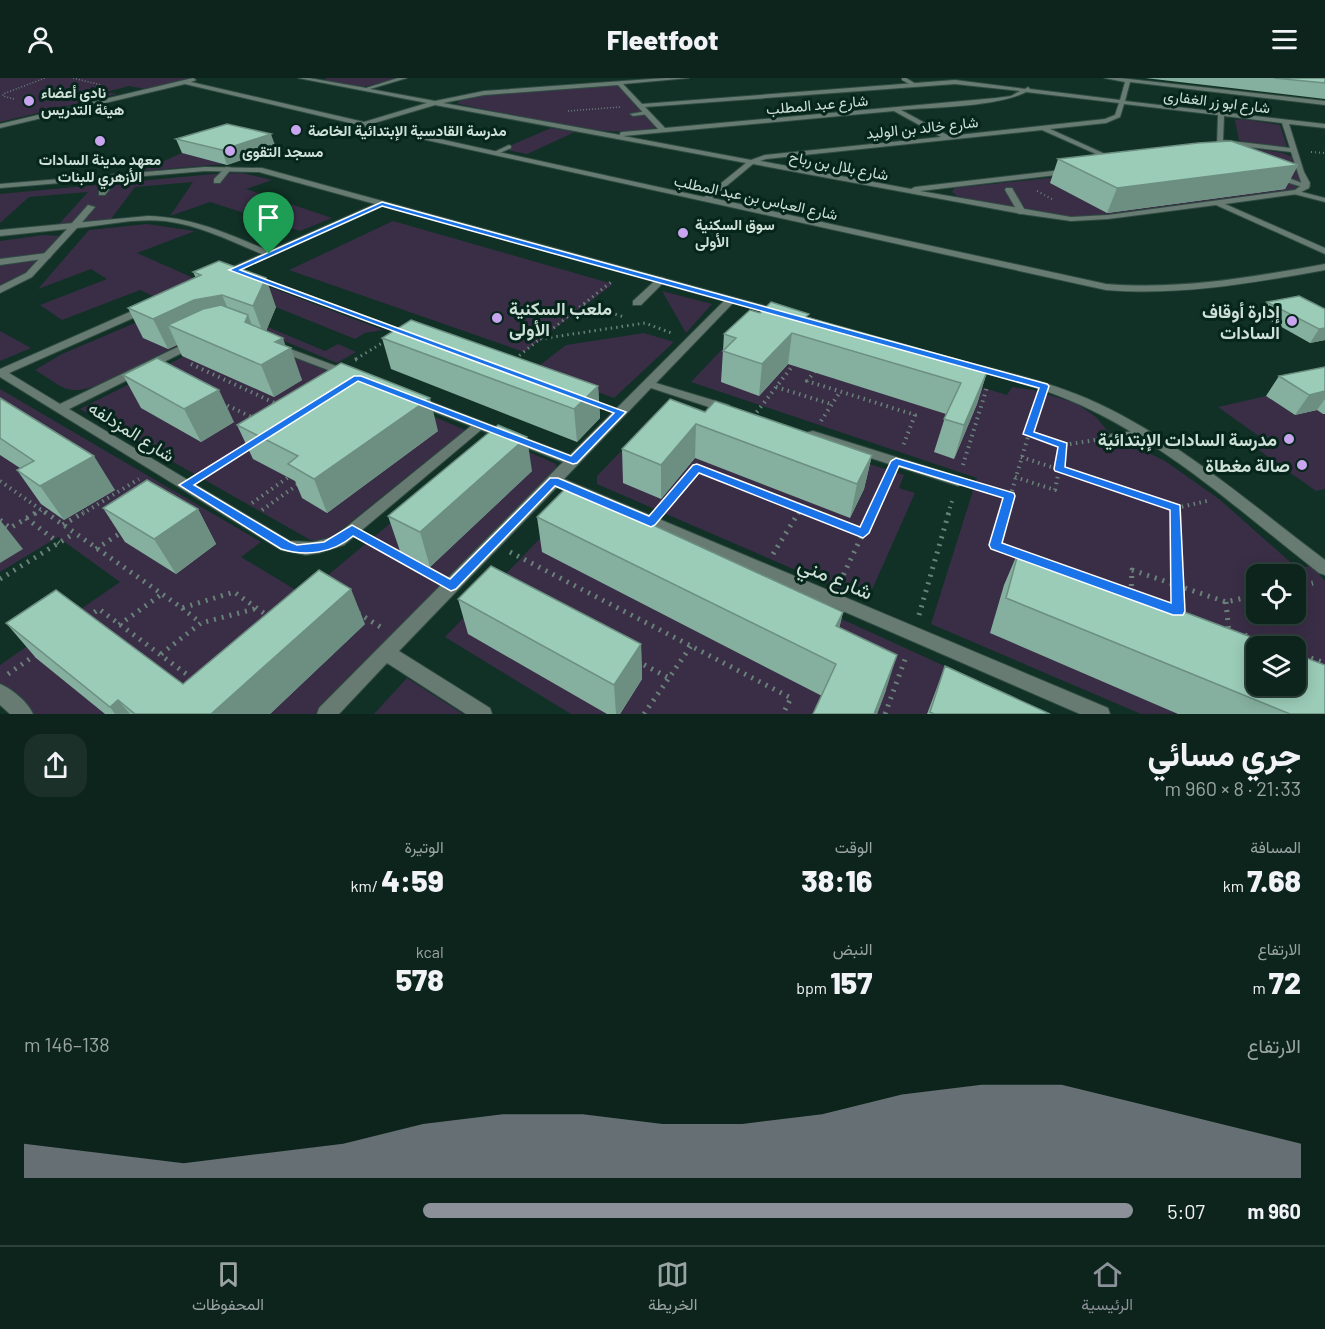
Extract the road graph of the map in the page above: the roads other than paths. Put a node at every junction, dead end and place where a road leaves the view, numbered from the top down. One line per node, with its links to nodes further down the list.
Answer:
1 (203, 78): 10 (street)
2 (301, 78): 7 (street, شارع بلال بن رباح)
3 (404, 78): 14 (street)
4 (681, 78): 5 (street); 11 (street)
5 (686, 78)
6 (1107, 78): 9 (street)
7 (316, 79): 14 (street, شارع بلال بن رباح)
8 (904, 79): 12 (street)
9 (1128, 80): 15 (street, شارع خالد بن الوليد); 17 (street)
10 (185, 82): 24 (street, شارع العباس بن عبد المطلب); 25 (street)
11 (619, 83): 16 (street); 18 (street)
12 (913, 84): 13 (street, شارع ابو زر الغفارى); 18 (street, شارع ابو زر الغفارى)
13 (1028, 89): 15 (street, شارع ابو زر الغفارى); 19 (street, شارع عبد المطلب)
14 (364, 90): 16 (street, شارع بلال بن رباح)
15 (1122, 101): 21 (street, شارع ابو زر الغفارى); 27 (street, شارع خالد بن الوليد)
16 (434, 103): 24 (street); 29 (street, شارع بلال بن رباح)
17 (1325, 103)
18 (641, 106): 20 (street)
19 (895, 110): 28 (street, شارع عبد المطلب); 30 (street)
20 (647, 113): 22 (street); 28 (street)
21 (1221, 113): 23 (street, شارع ابو زر الغفارى); 31 (street)
22 (633, 114)
23 (1285, 121): 26 (street, شارع ابو زر الغفارى); 33 (street)
24 (363, 124): 35 (street, شارع العباس بن عبد المطلب)
25 (0, 126)
26 (1325, 126)
27 (1044, 128): 30 (street, شارع خالد بن الوليد); 38 (street)
28 (663, 130): 29 (street, شارع عبد المطلب)
29 (607, 135): 37 (street, شارع بلال بن رباح)
30 (948, 138): 34 (street, شارع خالد بن الوليد)
31 (1220, 141): 33 (street); 36 (street)
32 (509, 147): 35 (street)
33 (1295, 151): 46 (street)
34 (812, 152): 37 (street, شارع خالد بن الوليد); 43 (street)
35 (495, 153): 51 (street, شارع العباس بن عبد المطلب)
36 (1203, 156)
37 (751, 162): 43 (street, شارع بلال بن رباح); 51 (street, شارع خالد بن الوليد)
38 (1113, 166)
39 (228, 168): 42 (street); 44 (street); 54 (street)
40 (1079, 170): 47 (street)
41 (1267, 173): 46 (street)
42 (116, 176): 45 (street); 50 (street)
43 (824, 176): 47 (street, شارع بلال بن رباح)
44 (217, 181)
45 (0, 186)
46 (1306, 186): 49 (street, شارع بلال بن رباح)
47 (903, 190): 56 (street, شارع بلال بن رباح)
48 (1010, 190): 56 (street)
49 (1297, 192): 52 (street); 53 (street, شارع بلال بن رباح)
50 (102, 193)
51 (705, 200): 63 (street, شارع العباس بن عبد المطلب)
52 (1325, 200)
53 (1218, 203): 56 (street, شارع بلال بن رباح); 59 (street)
54 (382, 204): 60 (street); 65 (street)
55 (91, 207): 57 (street)
56 (1022, 212)
57 (75, 225): 58 (street); 60 (street); 61 (street)
58 (0, 233)
59 (1325, 251)
60 (269, 254): 64 (street)
61 (47, 256): 62 (street); 66 (street)
62 (0, 262)
63 (1325, 267)
64 (212, 279)
65 (661, 280): 67 (street); 69 (street)
66 (0, 290)
67 (731, 299): 70 (street); 76 (street)
68 (159, 302): 74 (street)
69 (637, 303)
70 (789, 315)
71 (204, 338): 78 (street)
72 (266, 342): 75 (street)
73 (958, 362): 82 (street)
74 (1, 373): 78 (street, شارع المزدلفه)
75 (357, 378)
76 (649, 384): 79 (street); 84 (street)
77 (403, 395): 80 (street)
78 (61, 408): 80 (street, شارع المزدلفه)
79 (753, 417)
80 (480, 425): 84 (street)
81 (808, 434): 86 (street)
82 (1142, 434): 83 (street); 87 (street)
83 (1111, 438)
84 (573, 461): 85 (street)
85 (554, 480): 88 (street); 93 (street, شارع مني)
86 (958, 481)
87 (1325, 569)
88 (386, 653): 91 (street); 92 (street)
89 (0, 693): 90 (street)
90 (24, 714)
91 (326, 714)
92 (483, 714)
93 (1101, 714)

